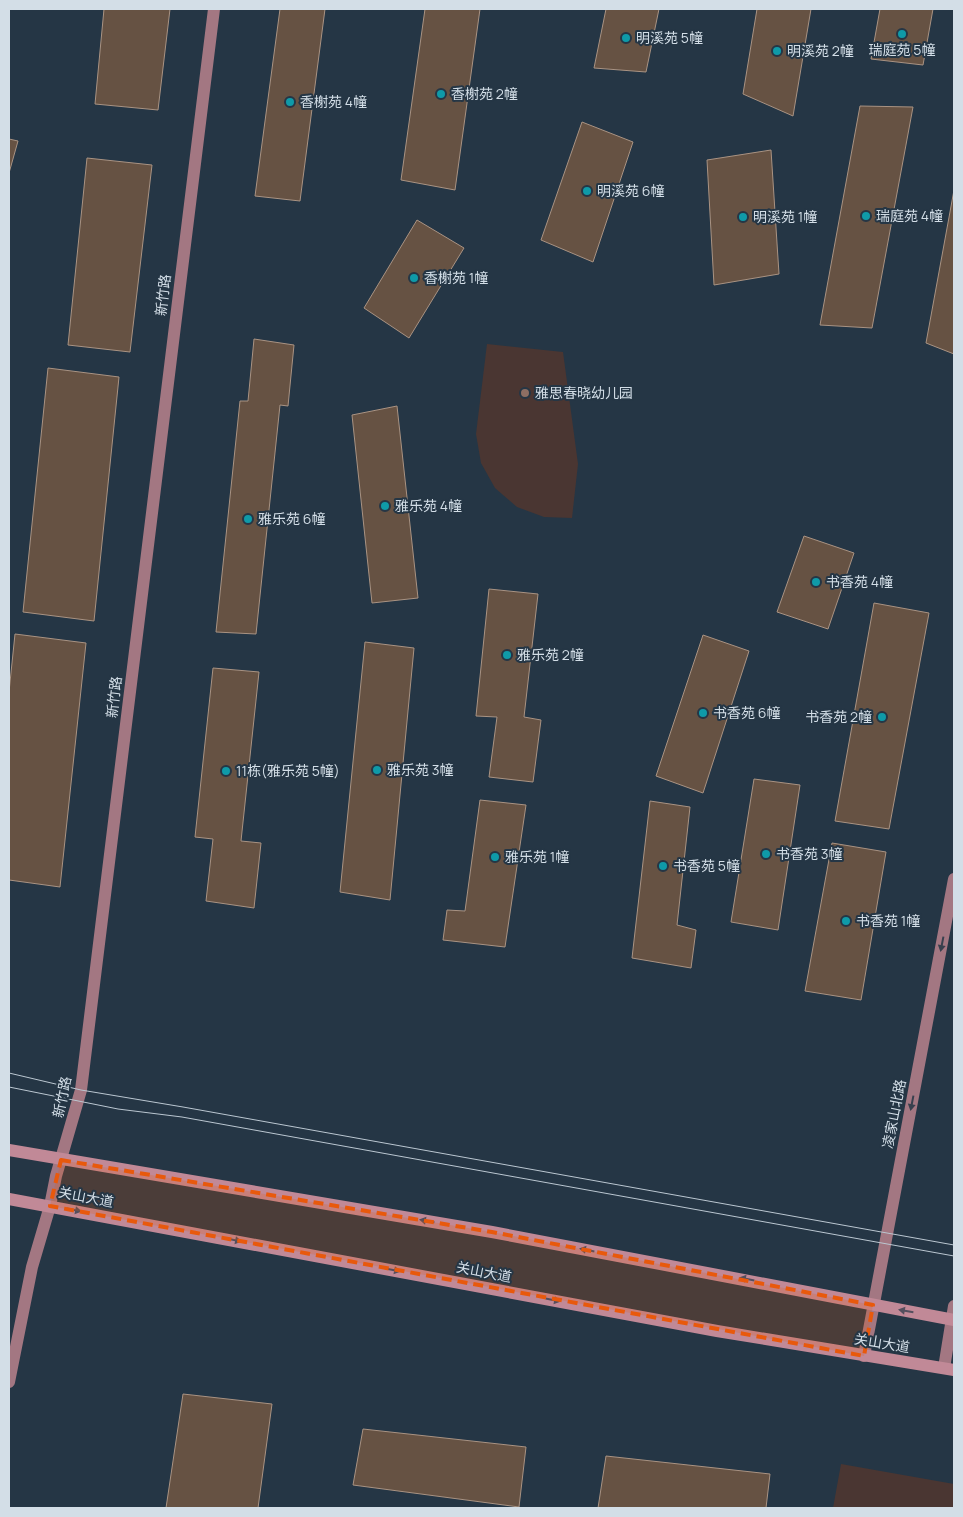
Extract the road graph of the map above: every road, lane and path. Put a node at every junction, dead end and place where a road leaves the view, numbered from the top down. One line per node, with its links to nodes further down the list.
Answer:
1 (214, 9): 4 (main road, 新竹路)
2 (954, 878): 7 (main road, 凌家山北路, one-way to 7)
3 (9, 1150): 4 (main road)
4 (61, 1160): 6 (main road, 新竹路); 7 (main road, one-way to 4)
5 (9, 1199): 6 (main road, 关山大道)
6 (50, 1206): 10 (main road, 关山大道, one-way to 10); 12 (main road, 新竹路)
7 (873, 1305): 9 (main road, one-way to 7); 10 (main road, 凌家山北路)
8 (954, 1306): 9 (main road)
9 (953, 1319): 11 (main road)
10 (864, 1356): 11 (main road, 关山大道)
11 (949, 1369)
12 (9, 1382)

